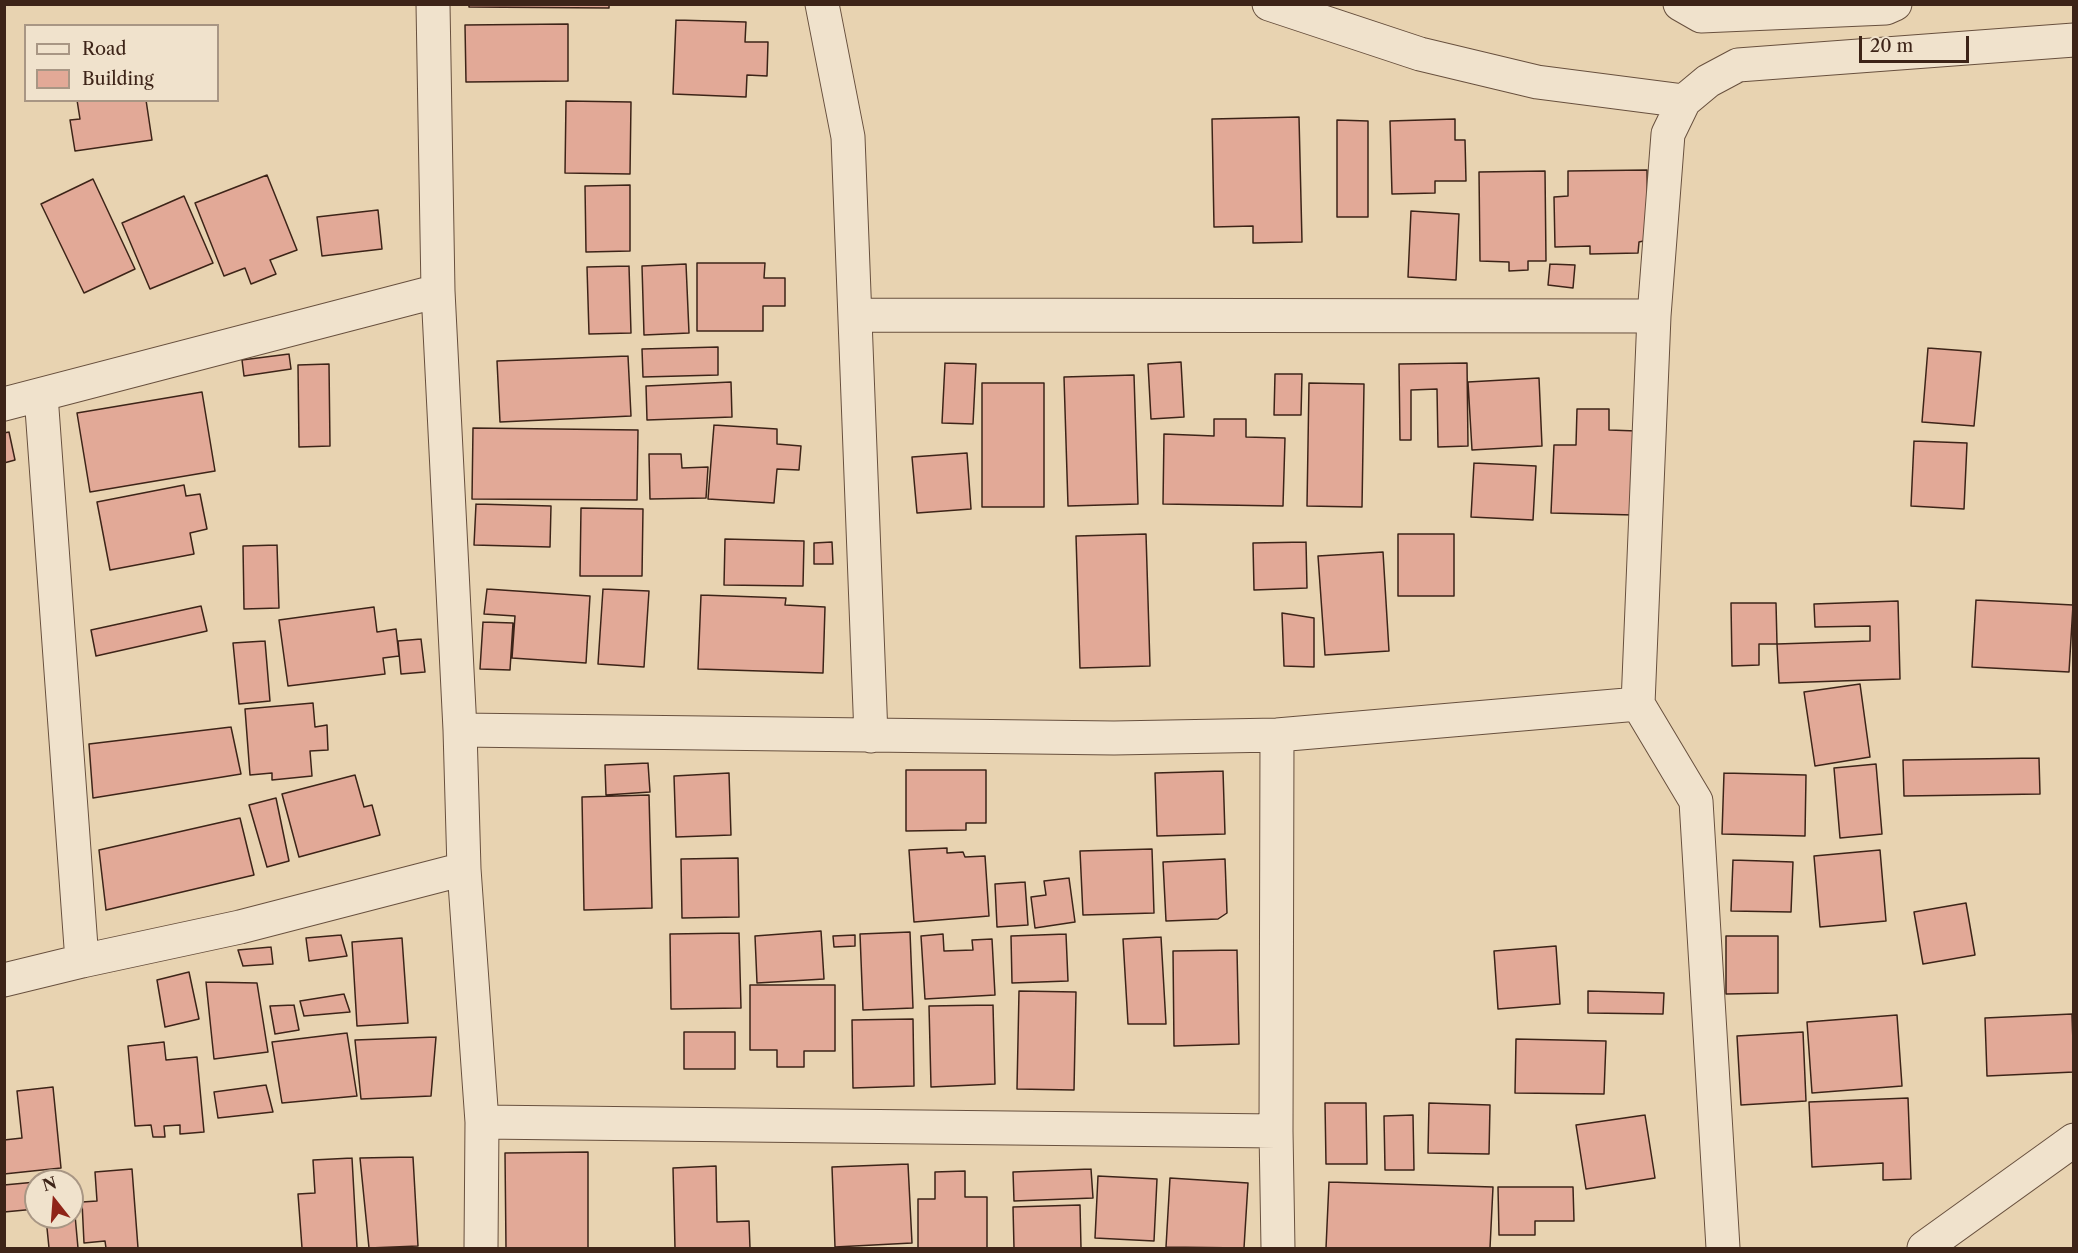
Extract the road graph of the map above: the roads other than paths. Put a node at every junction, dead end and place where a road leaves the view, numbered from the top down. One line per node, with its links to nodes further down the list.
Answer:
1 (433, 4): 8 (street)
2 (822, 4): 9 (street)
3 (1269, 4): 7 (street)
4 (1680, 4): 5 (street)
5 (1895, 4)
6 (2073, 40): 7 (street)
7 (1684, 101): 10 (street)
8 (438, 291): 11 (street); 14 (street)
9 (855, 315): 10 (street); 16 (street)
10 (1654, 316): 13 (street)
11 (41, 395): 12 (street); 18 (street)
12 (4, 404)
13 (1638, 704): 15 (street); 25 (street)
14 (460, 730): 16 (street); 17 (street)
15 (1276, 735): 16 (street); 21 (street)
16 (871, 736)
17 (464, 869): 18 (street); 20 (street)
18 (82, 961): 19 (street)
19 (4, 980)
20 (482, 1122): 21 (street); 23 (street)
21 (1276, 1131): 24 (street)
22 (2073, 1140): 26 (street)
23 (480, 1248)
24 (1278, 1248)
25 (1723, 1248)
26 (1924, 1248)

